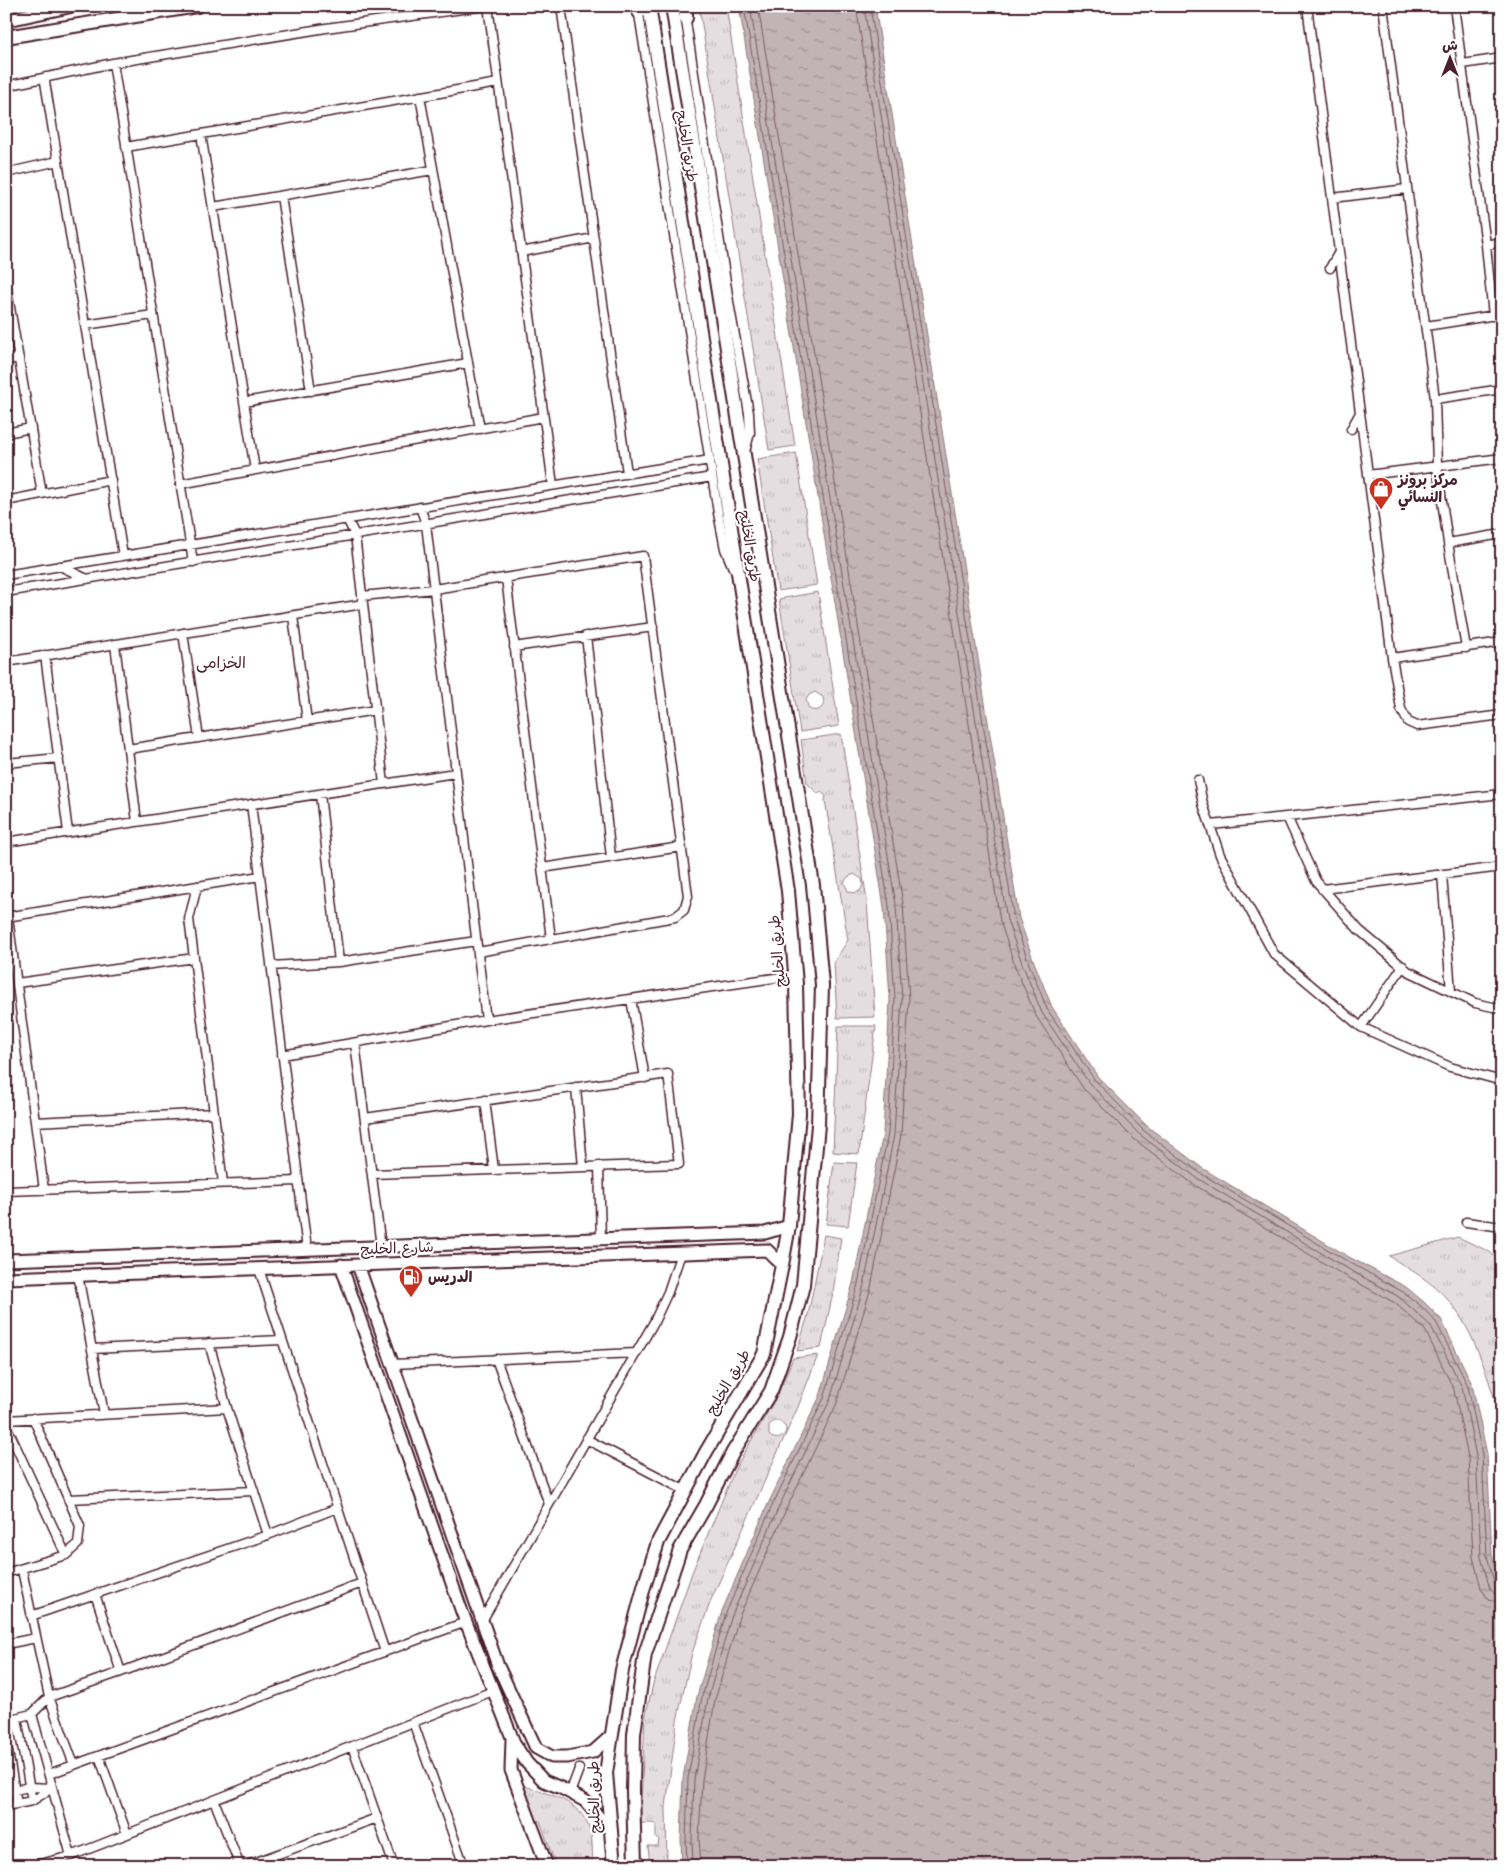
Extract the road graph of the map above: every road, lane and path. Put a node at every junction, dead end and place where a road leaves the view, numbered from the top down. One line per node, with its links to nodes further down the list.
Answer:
1 (71, 6): 12 (main road)
2 (198, 6): 13 (main road)
3 (484, 6): 15 (street)
4 (488, 6): 18 (street)
5 (561, 6): 30 (street)
6 (672, 6): 55 (main road, طريق الخليج)
7 (1306, 6): 28 (street)
8 (1383, 6): 26 (street)
9 (1454, 6): 16 (street)
10 (640, 8): 57 (street); 81 (main road, طريق الخليج)
11 (685, 10): 55 (street)
12 (6, 20)
13 (6, 37)
14 (1502, 58): 16 (street)
15 (113, 63): 17 (street); 22 (street)
16 (1463, 64): 32 (street)
17 (46, 77): 19 (street); 23 (street)
18 (498, 83): 20 (street); 33 (street)
19 (6, 86)
20 (420, 96): 21 (street); 24 (street)
21 (201, 134): 22 (street); 29 (street)
22 (126, 147): 38 (street)
23 (58, 162): 25 (street); 40 (street)
24 (433, 170): 27 (street); 44 (street)
25 (6, 173)
26 (1407, 189): 28 (street); 41 (street)
27 (280, 196): 29 (street); 46 (street)
28 (1332, 198): 34 (street)
29 (213, 207): 48 (street)
30 (594, 238): 33 (street); 60 (street)
31 (1502, 242): 32 (street)
32 (1486, 245): 39 (street)
33 (521, 252): 50 (street)
34 (1339, 252): 35 (street); 49 (street)
35 (1330, 268)
36 (6, 284): 42 (street)
37 (1502, 314): 39 (street)
38 (153, 315): 40 (street); 64 (street)
39 (1493, 316): 41 (street)
40 (85, 325): 63 (street)
41 (1426, 326): 47 (street)
42 (19, 358): 43 (street); 51 (street)
43 (6, 360)
44 (468, 364): 46 (street); 52 (street)
45 (1502, 390): 47 (street)
46 (310, 391): 48 (street)
47 (1435, 399): 58 (street)
48 (244, 402): 59 (street)
49 (1360, 413): 53 (street); 61 (street)
50 (543, 418): 52 (street); 65 (street)
51 (31, 428): 54 (street); 66 (street)
52 (480, 429): 59 (street)
53 (1351, 429)
54 (6, 433)
55 (744, 455): 233 (main road, طريق الخليج)
56 (1502, 458): 58 (street)
57 (710, 460): 60 (street); 62 (street)
58 (1437, 466): 61 (street); 73 (street)
59 (255, 470): 64 (street)
60 (627, 474): 65 (street)
61 (1368, 476): 94 (street)
62 (712, 477): 70 (street); 81 (street)
63 (111, 480): 66 (street); 75 (street)
64 (180, 484): 74 (street)
65 (553, 485): 68 (street)
66 (42, 494): 67 (street)
67 (6, 501)
68 (420, 507): 69 (street); 70 (street)
69 (347, 519): 72 (street); 74 (street)
70 (426, 524): 72 (street); 82 (street)
71 (1502, 534): 73 (street)
72 (355, 535): 76 (street); 84 (street)
73 (1448, 543): 92 (street)
74 (190, 545): 75 (street); 76 (street)
75 (123, 556): 77 (street)
76 (193, 562): 80 (street)
77 (60, 566): 78 (street); 80 (street)
78 (6, 575)
79 (506, 578): 82 (street); 86 (street); 91 (street)
80 (87, 579): 83 (street)
81 (740, 588): 130 (main road, طريق الخليج)
82 (434, 589): 84 (street); 103 (street)
83 (6, 592)
84 (363, 600): 85 (street); 96 (street)
85 (293, 616): 87 (street); 98 (street)
86 (653, 627): 88 (street); 114 (street)
87 (183, 633): 90 (street); 99 (street)
88 (586, 636): 91 (street); 115 (street)
89 (1502, 642): 92 (street)
90 (115, 644): 93 (street); 100 (street)
91 (514, 647): 117 (street)
92 (1466, 648): 94 (street)
93 (45, 655): 95 (street); 101 (street)
94 (1392, 658): 97 (street)
95 (6, 662)
96 (376, 710): 98 (street); 105 (street)
97 (1502, 715)
98 (307, 721): 99 (street)
99 (199, 738): 100 (street)
100 (128, 749): 110 (street)
101 (59, 758): 102 (street); 112 (street)
102 (6, 764)
103 (455, 773): 105 (street); 124 (street)
104 (1198, 780): 111 (street)
105 (384, 784): 106 (street)
106 (320, 794): 108 (street); 127 (street)
107 (1502, 794): 109 (street)
108 (251, 804): 110 (street); 119 (street)
109 (1287, 817): 111 (street); 121 (street)
110 (137, 822): 112 (street)
111 (1211, 825): 136 (street)
112 (68, 832): 113 (street)
113 (6, 842)
114 (681, 847): 115 (street); 123 (street)
115 (611, 858): 117 (street)
116 (1502, 867): 118 (street)
117 (542, 868): 123 (street)
118 (1442, 874): 121 (street); 132 (street)
119 (260, 876): 120 (street); 128 (street)
120 (197, 886): 122 (street); 126 (street)
121 (1322, 888): 129 (street)
122 (7, 917): 131 (street)
123 (551, 939): 125 (street)
124 (476, 941): 125 (street); 127 (street)
125 (478, 952): 135 (street)
126 (194, 958): 131 (street); 143 (street)
127 (339, 962): 128 (street)
128 (271, 966): 138 (street)
129 (1402, 966): 132 (street); 136 (street)
130 (795, 975): 133 (street); 155 (main road, طريق الخليج)
131 (17, 983): 145 (street)
132 (1451, 992): 134 (street)
133 (631, 999): 135 (street); 139 (street)
134 (1502, 1009)
135 (486, 1020): 137 (street)
136 (1361, 1027): 140 (street)
137 (355, 1043): 138 (street); 144 (street)
138 (282, 1056): 150 (street)
139 (645, 1078): 141 (street); 146 (street)
140 (1502, 1081)
141 (576, 1088): 142 (street); 147 (street)
142 (485, 1100): 144 (street); 148 (street)
143 (214, 1113): 145 (street); 151 (street)
144 (365, 1118): 149 (street)
145 (35, 1122): 152 (street)
146 (599, 1166): 147 (street); 157 (street)
147 (583, 1167): 148 (street)
148 (494, 1170): 149 (street)
149 (372, 1174): 158 (street)
150 (298, 1181): 151 (street); 159 (street)
151 (223, 1184): 152 (street)
152 (44, 1190): 153 (street)
153 (6, 1191)
154 (1466, 1222): 156 (street)
155 (789, 1226): 157 (street); 164 (main road, طريق الخليج)
156 (1502, 1227)
157 (601, 1239): 158 (street)
158 (381, 1247): 159 (street)
159 (307, 1249): 161 (street)
160 (682, 1253): 163 (street, شارع الخليج); 164 (street, شارع الخليج); 171 (street)
161 (6, 1260)
162 (341, 1265): 163 (street, شارع الخليج); 165 (street, شارع الخليج); 193 (street)
163 (358, 1265): 173 (street)
164 (782, 1265): 181 (main road, طريق الخليج)
165 (259, 1268): 166 (street, شارع الخليج); 168 (street)
166 (78, 1275): 167 (street, شارع الخليج); 170 (street)
167 (6, 1278)
168 (282, 1340): 169 (street); 184 (street)
169 (209, 1343): 170 (street); 174 (street)
170 (92, 1348): 175 (street)
171 (636, 1353): 172 (street); 179 (street)
172 (496, 1359): 173 (street); 183 (street)
173 (393, 1364): 192 (street)
174 (227, 1408): 175 (street); 180 (street)
175 (104, 1414): 176 (street)
176 (33, 1418): 177 (street); 182 (street)
177 (6, 1420)
178 (6, 1425): 186 (street)
179 (586, 1439): 181 (street); 183 (street)
180 (254, 1491): 182 (street); 185 (street)
181 (686, 1491): 204 (main road, طريق الخليج)
182 (68, 1499): 186 (street)
183 (549, 1504): 192 (street)
184 (338, 1508): 185 (street); 189 (street)
185 (268, 1535): 190 (street)
186 (66, 1555): 187 (street)
187 (22, 1570): 188 (street); 191 (street)
188 (6, 1573)
189 (362, 1583): 196 (street); 197 (street)
190 (95, 1594): 191 (street); 197 (street)
191 (31, 1616): 194 (street)
192 (482, 1621): 204 (street)
193 (466, 1622): 196 (street); 198 (street)
194 (36, 1638): 195 (street); 199 (street)
195 (6, 1644)
196 (385, 1652): 208 (street)
197 (121, 1672): 199 (street)
198 (494, 1691): 203 (street); 205 (street)
199 (49, 1697): 200 (street); 209 (street)
200 (32, 1714): 201 (street); 211 (street)
201 (17, 1718): 202 (street); 212 (street)
202 (6, 1720)
203 (413, 1722): 207 (street); 230 (street)
204 (612, 1735): 222 (main road, طريق الخليج)
205 (512, 1738): 216 (street); 231 (street)
206 (6, 1740): 214 (street)
207 (352, 1746): 217 (street); 221 (street)
208 (99, 1756): 209 (street); 223 (street)
209 (74, 1765): 211 (street)
210 (579, 1769): 216 (street)
211 (49, 1774): 213 (street)
212 (29, 1787): 213 (street); 214 (street); 218 (street)
213 (52, 1788): 218 (street); 224 (street)
214 (15, 1790): 215 (street); 219 (street)
215 (6, 1792)
216 (570, 1793): 222 (street)
217 (214, 1800): 223 (street); 227 (street)
218 (32, 1801): 219 (street)
219 (17, 1804): 220 (street)
220 (6, 1806)
221 (377, 1818): 228 (street); 229 (street)
222 (610, 1831): 232 (main road, طريق الخليج)
223 (128, 1834): 224 (street)
224 (71, 1856): 225 (street)
225 (53, 1863): 226 (street)
226 (32, 1866)
227 (240, 1866)
228 (244, 1866)
229 (394, 1866)
230 (464, 1866)
231 (547, 1866)
232 (614, 1866)
233 (635, 1866)

